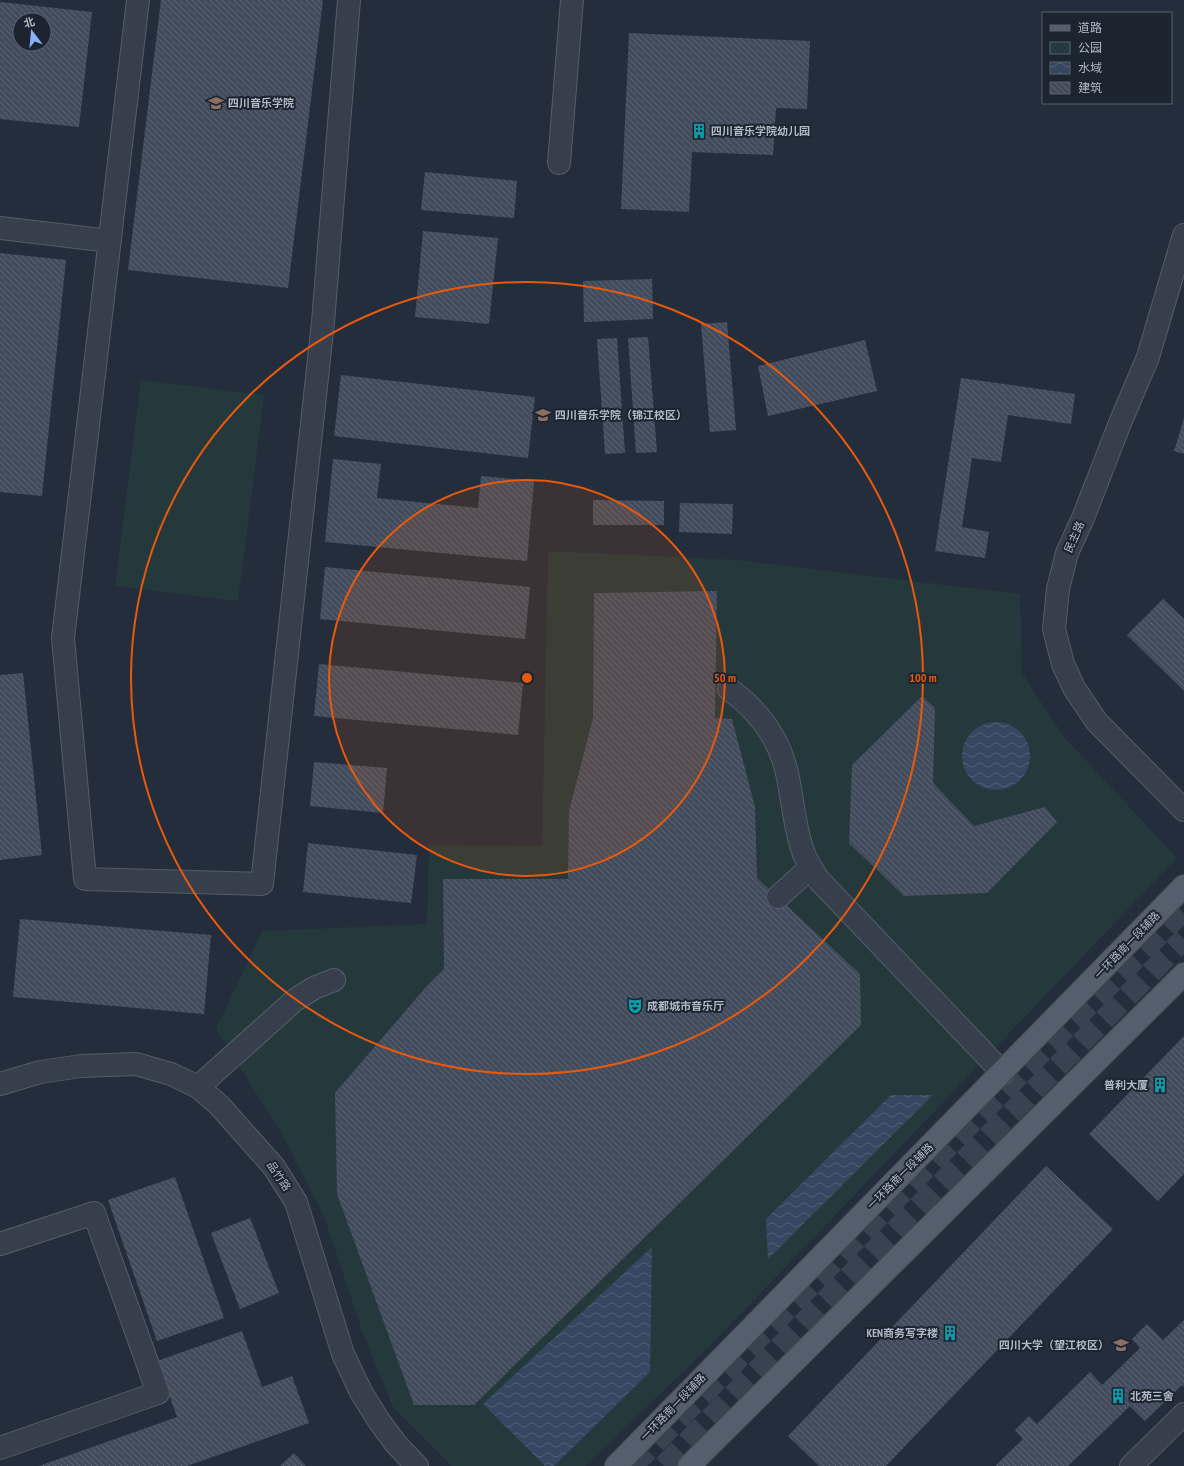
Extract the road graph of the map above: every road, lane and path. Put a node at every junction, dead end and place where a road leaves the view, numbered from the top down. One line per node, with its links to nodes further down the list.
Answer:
1 (138, 0): 7 (street)
2 (349, 0): 7 (street)
3 (572, 0): 4 (street)
4 (559, 163)
5 (0, 228): 7 (street)
6 (1184, 235): 9 (street, 民主路)
7 (110, 241)
8 (729, 689): 10 (street)
9 (1184, 810)
10 (811, 867): 12 (street); 15 (street)
11 (1184, 886): 15 (main road, 一环路南一段辅路)
12 (778, 897)
13 (1184, 974): 23 (main road)
14 (334, 980): 17 (street)
15 (1002, 1073): 22 (main road, 一环路南一段辅路)
16 (0, 1084): 17 (street, 品竹路)
17 (198, 1087): 21 (street, 品竹路)
18 (0, 1244): 20 (street)
19 (1184, 1414): 24 (street)
20 (0, 1448)
21 (418, 1466)
22 (616, 1466)
23 (689, 1466)
24 (1130, 1466)

